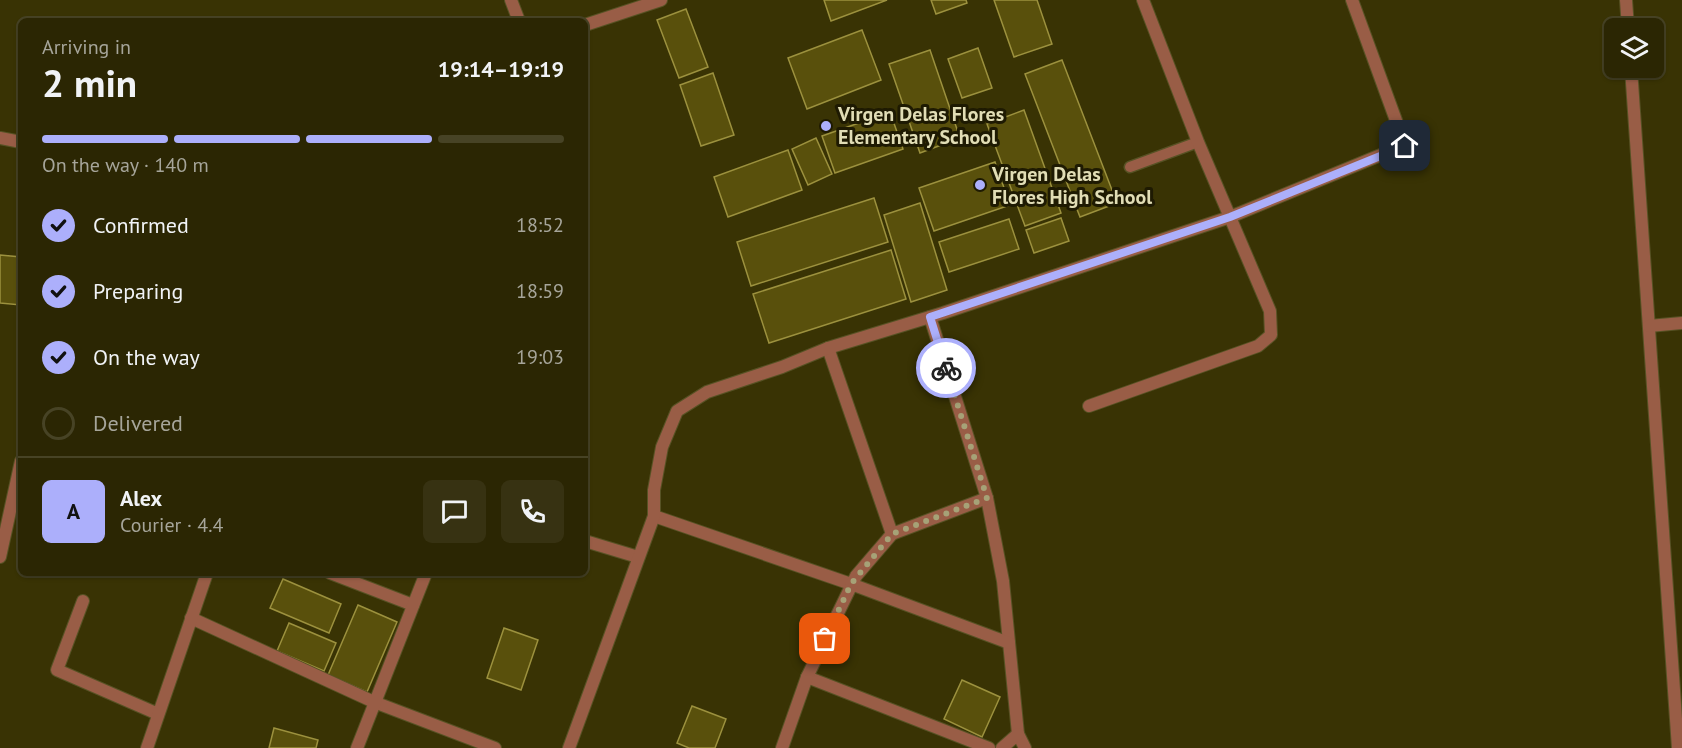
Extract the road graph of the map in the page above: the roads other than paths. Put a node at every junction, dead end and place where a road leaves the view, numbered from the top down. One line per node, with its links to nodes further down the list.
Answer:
1 (511, 0): 6 (street)
2 (661, 0): 8 (street)
3 (1143, 0): 12 (street)
4 (1352, 0): 14 (street)
5 (1626, 0): 7 (street)
6 (518, 18)
7 (1627, 18)
8 (588, 24)
9 (1632, 78): 17 (street)
10 (0, 138): 11 (street)
11 (18, 141)
12 (1198, 142): 13 (lane); 14 (street)
13 (1130, 167)
14 (1230, 217): 15 (street); 19 (street)
15 (930, 317): 18 (street); 21 (street)
16 (1682, 323): 17 (street)
17 (1649, 326): 47 (street)
18 (828, 348): 22 (street); 23 (street)
19 (1089, 406)
20 (18, 474): 25 (street)
21 (987, 498): 23 (street); 34 (street)
22 (654, 516): 26 (street); 30 (street)
23 (892, 534): 30 (street)
24 (588, 542): 26 (street)
25 (0, 557)
26 (638, 558): 42 (street)
27 (206, 576): 33 (street)
28 (338, 576): 32 (street)
29 (425, 576): 32 (street)
30 (851, 584): 34 (street); 35 (street)
31 (83, 601): 37 (street)
32 (414, 605): 36 (street)
33 (191, 618): 36 (street); 37 (street)
34 (1009, 643): 38 (street)
35 (807, 677): 43 (street); 44 (street)
36 (374, 702): 40 (street); 41 (street)
37 (158, 714): 39 (street)
38 (1018, 734): 45 (street); 46 (street)
39 (147, 748)
40 (357, 748)
41 (495, 748)
42 (569, 748)
43 (782, 748)
44 (989, 748)
45 (1002, 748)
46 (1024, 748)
47 (1678, 748)

